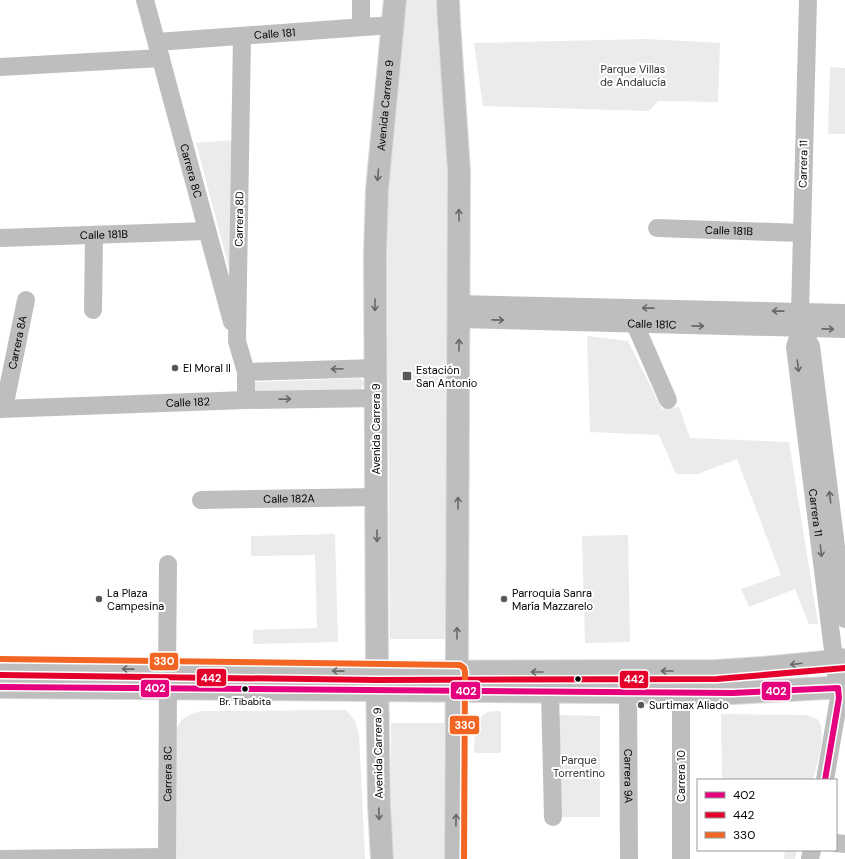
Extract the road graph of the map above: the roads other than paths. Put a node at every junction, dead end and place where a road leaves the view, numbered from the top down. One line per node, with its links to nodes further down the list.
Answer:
1 (145, 0): 9 (street, Carrera 8C)
2 (362, 0): 7 (street)
3 (395, 0): 6 (main road, Avenida Carrera 9)
4 (448, 0): 18 (main road, one-way to 4)
5 (808, 0): 13 (street, Carrera 11)
6 (392, 25): 7 (street, Calle 181); 24 (main road, Avenida Carrera 9, one-way to 24)
7 (362, 27): 8 (street, Calle 181)
8 (242, 36): 9 (street, Calle 181); 23 (street, Carrera 8D)
9 (159, 50): 10 (street, Calle 181); 12 (street, Carrera 8C)
10 (0, 67)
11 (657, 228): 13 (street, Calle 181B)
12 (207, 231): 14 (street, Calle 181B); 23 (street, Carrera 8C)
13 (802, 232): 21 (street, Carrera 11)
14 (94, 236): 15 (street, Calle 181B); 17 (street)
15 (0, 238)
16 (26, 300): 29 (street, Carrera 8A)
17 (93, 310)
18 (459, 312): 20 (street, Calle 181C); 38 (main road, one-way to 18)
19 (845, 313): 21 (street, Calle 181C)
20 (631, 316): 21 (street, Calle 181C); 28 (street)
21 (800, 320): 22 (street, Calle 181C, one-way to 22); 33 (street, Carrera 11, one-way to 21); 36 (street, Carrera 11, one-way to 36)
22 (845, 329)
23 (237, 341): 25 (street, Carrera 8D)
24 (376, 368): 25 (street, one-way to 25); 26 (main road, Avenida Carrera 9)
25 (246, 372): 27 (street, Carrera 8D)
26 (376, 398): 27 (street, Calle 182, one-way to 26); 30 (main road, Avenida Carrera 9)
27 (246, 400): 29 (street, Calle 182)
28 (668, 400)
29 (2, 409)
30 (377, 497): 31 (street, Calle 182A); 37 (main road, Avenida Carrera 9, one-way to 37)
31 (201, 500)
32 (168, 564): 35 (street, Carrera 8C)
33 (845, 619)
34 (0, 667): 35 (main road, one-way to 34)
35 (167, 680): 37 (main road); 39 (main road); 46 (street, Carrera 8C)
36 (841, 680): 38 (main road, one-way to 38); 42 (main road); 43 (street, Carrera 11)
37 (377, 681): 38 (main road); 48 (main road, Avenida Carrera 9, one-way to 48)
38 (457, 682): 40 (main road); 49 (main road, one-way to 38)
39 (0, 687)
40 (550, 692): 41 (main road); 45 (street)
41 (628, 692): 42 (main road); 50 (street, Carrera 9A)
42 (681, 692): 51 (street, Carrera 10)
43 (837, 752): 44 (street, Carrera 11)
44 (824, 779)
45 (553, 817)
46 (167, 858): 47 (street)
47 (0, 859)
48 (382, 859)
49 (456, 859)
50 (630, 859)
51 (681, 859)

